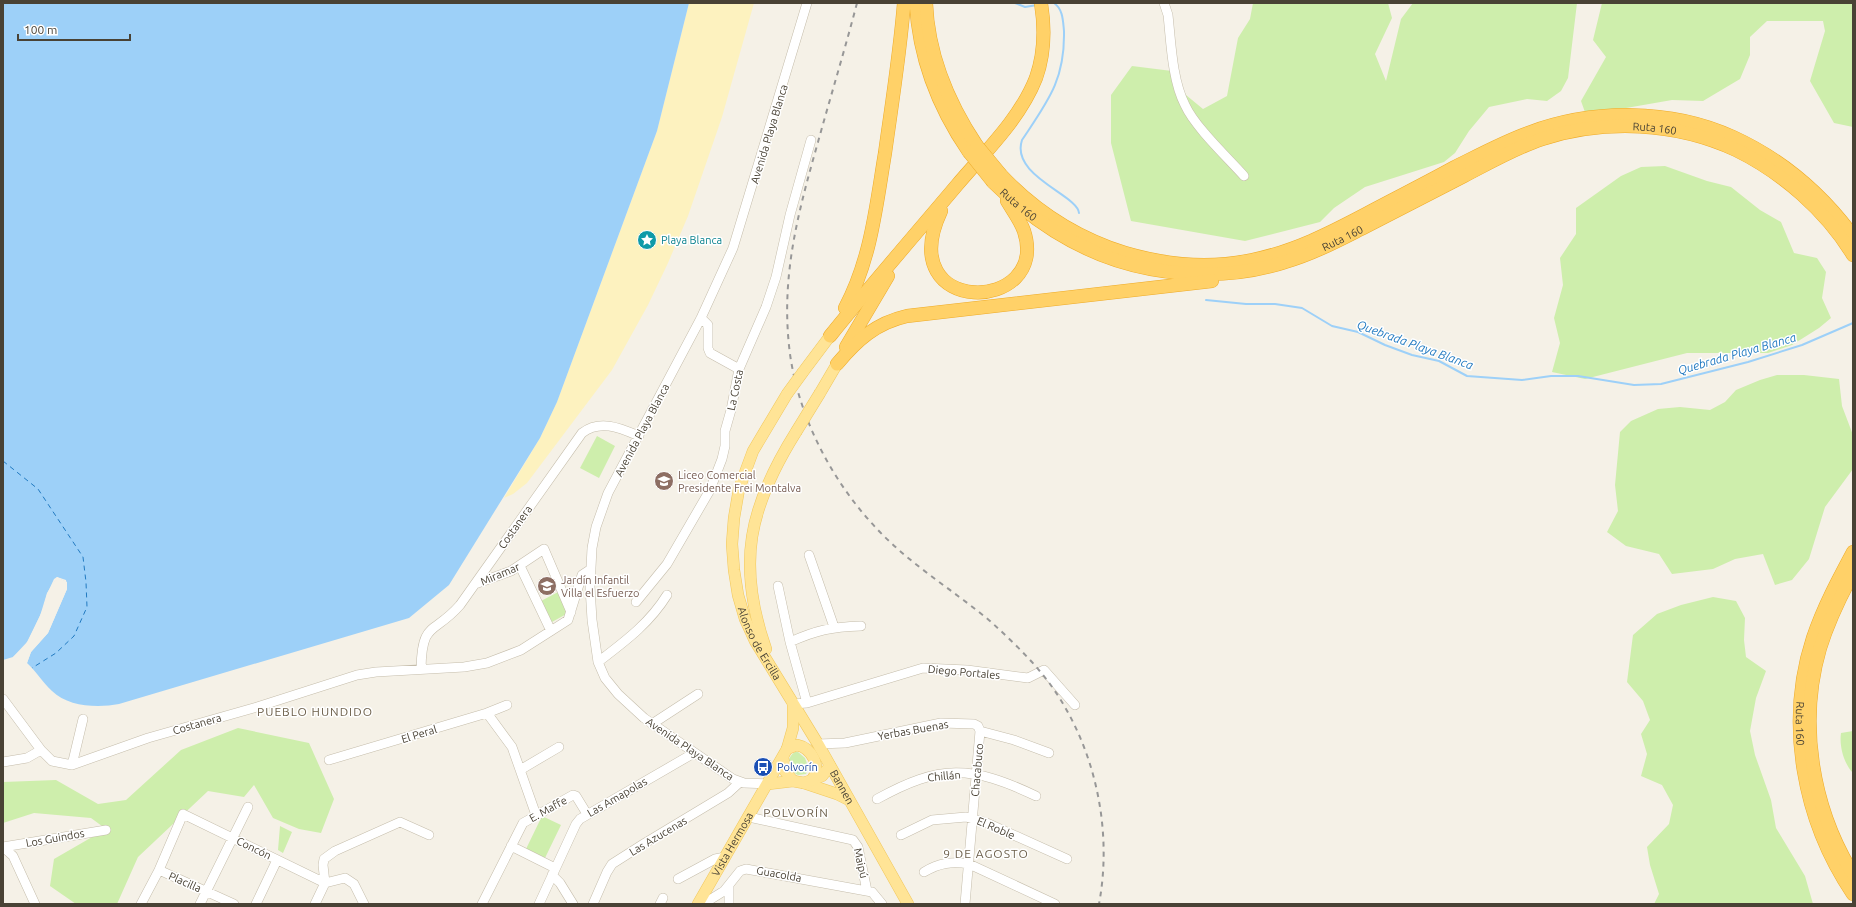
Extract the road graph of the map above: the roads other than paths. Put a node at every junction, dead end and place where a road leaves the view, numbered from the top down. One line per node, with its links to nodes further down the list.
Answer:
1 (807, 3): 18 (street, Avenida Playa Blanca)
2 (904, 3): 19 (highway)
3 (916, 3): 10 (highway, Ruta 160)
4 (926, 3): 8 (highway, Ruta 160)
5 (934, 3): 8 (highway)
6 (1041, 3): 13 (highway)
7 (1164, 3): 11 (street)
8 (934, 53): 10 (highway, Ruta 160)
9 (811, 140): 21 (street, La Costa)
10 (973, 149): 12 (highway, Ruta 160, bridge)
11 (1244, 176)
12 (997, 179): 13 (highway); 14 (highway, Ruta 160); 17 (highway, Ruta 160)
13 (949, 195): 15 (highway)
14 (1853, 236)
15 (908, 244): 19 (highway); 20 (highway)
16 (1853, 255): 17 (highway, Ruta 160)
17 (1260, 269): 20 (highway)
18 (701, 318): 21 (street); 22 (street, Avenida Playa Blanca)
19 (830, 336): 39 (main road, Alonso de Ercilla, bridge)
20 (836, 364): 39 (main road, Alonso de Ercilla, bridge)
21 (739, 369): 31 (street, La Costa)
22 (639, 436): 26 (street, Avenida Playa Blanca); 28 (street, Costanera)
23 (1853, 552): 93 (highway, Ruta 160)
24 (809, 555): 34 (street)
25 (520, 566): 28 (street, Miramar); 32 (street, Miramar); 35 (street)
26 (591, 569): 32 (street, Costanera); 37 (street, Avenida Playa Blanca)
27 (1853, 573): 87 (highway, Ruta 160)
28 (475, 584): 38 (street, Costanera)
29 (778, 586): 36 (street)
30 (667, 595): 37 (street)
31 (636, 602)
32 (572, 612): 35 (street, Costanera)
33 (861, 626): 34 (street)
34 (834, 627): 36 (street)
35 (552, 630): 38 (street, Costanera)
36 (790, 642): 42 (street)
37 (598, 662): 48 (street, Avenida Playa Blanca)
38 (421, 669): 59 (street, Costanera)
39 (774, 670): 43 (main road, Bannen)
40 (698, 694): 48 (street)
41 (3, 699): 53 (street)
42 (808, 703): 43 (street, Diego Portales); 45 (street, Diego Portales)
43 (793, 704): 50 (main road, Bannen); 55 (main road, Vista Hermosa)
44 (507, 705): 46 (street, El Peral)
45 (1075, 705)
46 (487, 713): 57 (street, El Peral); 61 (street)
47 (83, 719): 59 (street)
48 (652, 724): 54 (street, Avenida Playa Blanca)
49 (980, 731): 50 (street, Yerbas Buenas); 56 (street, Yerbas Buenas); 62 (street, Chacabuco)
50 (818, 744): 51 (main road); 60 (main road, Bannen)
51 (799, 746): 55 (main road); 64 (main road)
52 (559, 747): 61 (street)
53 (41, 750): 58 (street); 59 (street)
54 (694, 753): 63 (street, Avenida Playa Blanca); 70 (street, Las Amapolas)
55 (785, 753): 64 (main road); 65 (main road, Vista Hermosa)
56 (1050, 753)
57 (330, 760)
58 (3, 762)
59 (72, 765)
60 (830, 766): 64 (main road); 68 (main road, Bannen)
61 (520, 770): 71 (street)
62 (976, 774): 66 (street, Chillán); 67 (street, Chillán); 73 (street, Chacabuco)
63 (740, 782): 65 (street, Avenida Playa Blanca); 104 (street, Las Azucenas)
64 (803, 782): 65 (main road); 68 (main road)
65 (768, 784): 72 (main road, Vista Hermosa)
66 (1036, 796)
67 (877, 799)
68 (849, 800): 109 (main road, Bannen)
69 (248, 807): 77 (street)
70 (587, 814): 71 (street, E. Maffe); 85 (street, Las Amapolas)
71 (536, 815): 78 (street, E. Maffe)
72 (749, 817): 80 (main road, Vista Hermosa); 91 (street, Maipú)
73 (973, 818): 76 (street, El Roble); 81 (street, El Roble); 83 (street, Chacabuco)
74 (106, 830): 79 (street, Los Guindos)
75 (429, 835): 89 (street)
76 (901, 835)
77 (232, 838): 82 (street, Concón); 84 (street, Concón); 92 (street)
78 (511, 846): 85 (street); 101 (street)
79 (3, 847): 94 (street)
80 (725, 857): 88 (street); 105 (main road, Vista Hermosa)
81 (1067, 859)
82 (278, 860): 89 (street, Concón); 98 (street)
83 (969, 864): 86 (street); 110 (street, Chacabuco); 111 (street)
84 (159, 870): 92 (street, Placilla); 95 (street)
85 (554, 871): 102 (street, Las Amapolas); 103 (street)
86 (924, 872)
87 (1853, 874)
88 (678, 879)
89 (325, 883): 99 (street); 100 (street)
90 (729, 885): 91 (street, Guacolda); 106 (street, Guacolda); 107 (street)
91 (867, 891): 108 (street, Maipú)
92 (206, 892): 96 (street); 97 (street, Placilla)
93 (1853, 894)
94 (35, 904)
95 (141, 904)
96 (200, 904)
97 (234, 904)
98 (256, 904)
99 (315, 904)
100 (364, 904)
101 (482, 904)
102 (538, 904)
103 (573, 904)
104 (593, 904)
105 (698, 904)
106 (703, 904)
107 (729, 904)
108 (882, 904)
109 (908, 904)
110 (965, 904)
111 (1055, 904)

